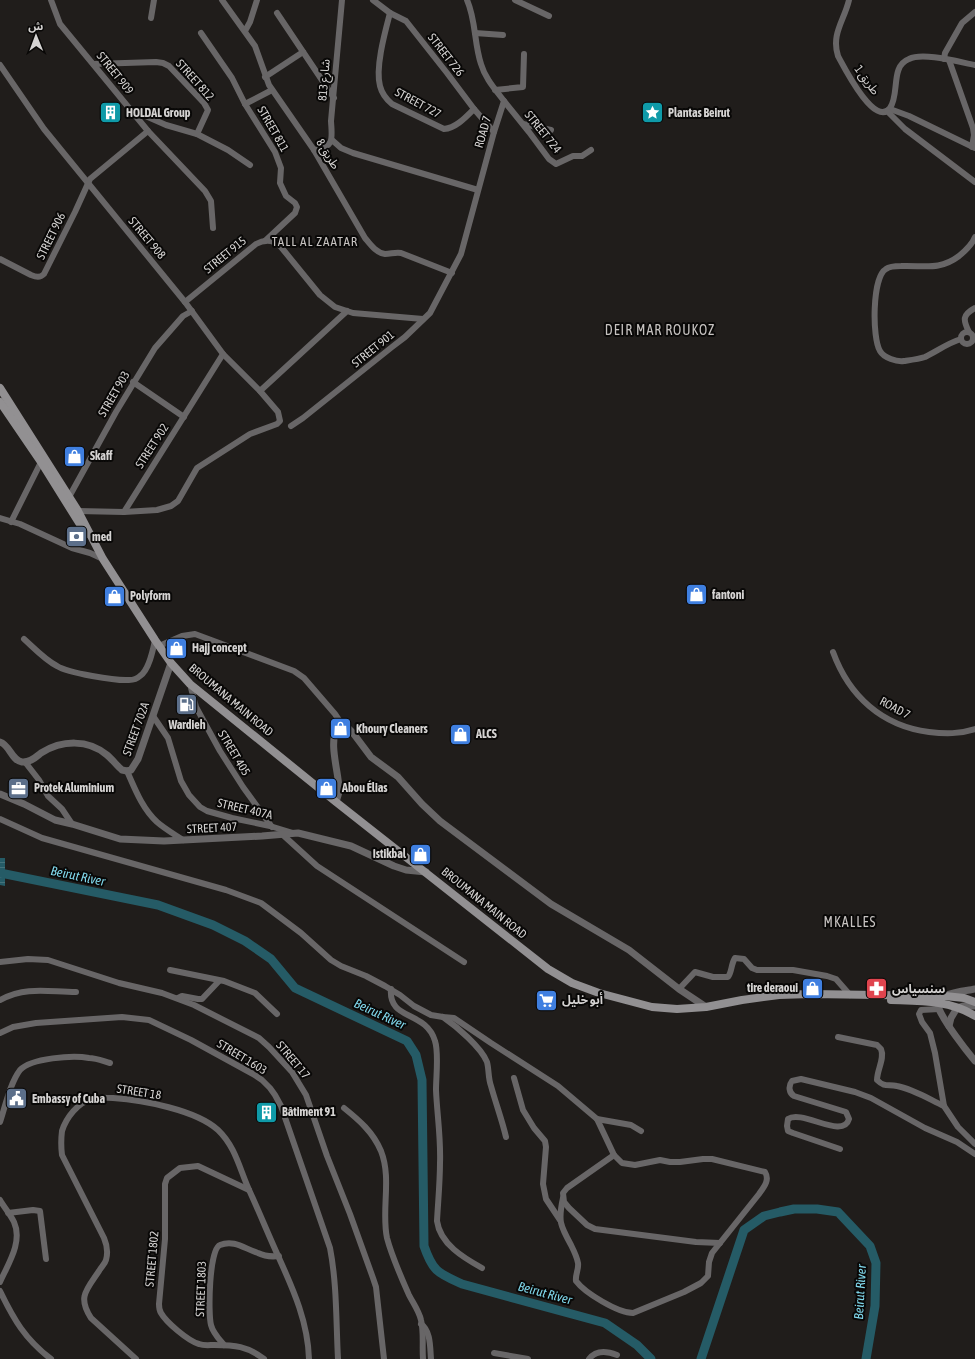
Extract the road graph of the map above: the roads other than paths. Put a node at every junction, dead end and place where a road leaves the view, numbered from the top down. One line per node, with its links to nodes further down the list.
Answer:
1 (51, 0): 22 (street, STREET 909)
2 (154, 0): 14 (street)
3 (222, 0): 15 (street, طريق 8)
4 (257, 0): 15 (street)
5 (342, 0): 28 (street, شارع 813)
6 (373, 0): 12 (street, STREET 726)
7 (467, 0): 17 (street)
8 (515, 0): 13 (street)
9 (849, 0): 33 (street, طريق 1)
10 (975, 12): 21 (street)
11 (277, 13): 19 (street)
12 (390, 13): 32 (street, STREET 726); 32 (street, STREET 727)
13 (549, 16)
14 (151, 18)
15 (245, 31): 25 (street, طريق 8)
16 (201, 32): 30 (street)
17 (475, 33): 18 (street); 27 (street)
18 (502, 36)
19 (303, 52): 25 (street); 28 (street)
20 (524, 54): 27 (street)
21 (946, 60): 24 (street, طريق 1); 33 (street, طريق 1); 40 (street)
22 (94, 64): 31 (street, STREET 909); 38 (street, STREET 812)
23 (0, 65): 45 (street, STREET 908)
24 (975, 65)
25 (265, 77): 26 (street, طريق 8)
26 (272, 90): 30 (street); 41 (street, طريق 8)
27 (495, 90): 29 (street)
28 (334, 98): 39 (street, شارع 813)
29 (504, 101): 34 (street, STREET 724); 37 (street, ROAD 7)
30 (245, 104): 49 (street, STREET 811)
31 (130, 109): 36 (street, STREET 909); 38 (street)
32 (474, 109): 37 (street, STREET 726)
33 (888, 110): 40 (street); 44 (street)
34 (523, 124): 35 (street); 42 (street, STREET 724)
35 (551, 130)
36 (148, 131): 45 (street); 47 (street, STREET 909)
37 (494, 132): 46 (street, ROAD 7)
38 (197, 134): 43 (street)
39 (332, 140): 41 (street); 46 (street)
40 (973, 147)
41 (314, 150): 51 (street, طريق 8)
42 (591, 150)
43 (250, 165)
44 (975, 182)
45 (87, 183): 50 (street, STREET 906); 52 (street, STREET 908)
46 (478, 190): 51 (street, ROAD 7)
47 (213, 228)
48 (975, 237): 58 (street)
49 (265, 241): 52 (street, STREET 915); 55 (street, STREET 915)
50 (0, 259)
51 (452, 273): 56 (street, STREET 901)
52 (185, 302): 54 (street, STREET 908)
53 (975, 308): 57 (street)
54 (192, 311): 59 (street, STREET 908); 60 (street, STREET 903)
55 (346, 311): 56 (street, STREET 915); 62 (street)
56 (423, 318): 65 (street, STREET 901)
57 (969, 332): 58 (street); 58 (street)
58 (961, 339)
59 (223, 354): 62 (street, STREET 908); 64 (street, STREET 902)
60 (133, 382): 64 (street); 67 (street, STREET 903)
61 (0, 388): 67 (main road)
62 (260, 391): 69 (street, STREET 908)
63 (0, 402): 66 (main road)
64 (184, 417): 69 (street, STREET 902)
65 (291, 426)
66 (41, 462): 71 (street); 72 (main road)
67 (69, 497): 68 (main road)
68 (78, 511): 69 (street); 72 (main road)
69 (124, 512)
70 (0, 518): 71 (street)
71 (11, 522): 73 (street)
72 (99, 551): 73 (main road, BROUMANA MAIN ROAD)
73 (103, 559): 75 (main road, BROUMANA MAIN ROAD)
74 (24, 639): 75 (street)
75 (157, 643): 77 (main road, BROUMANA MAIN ROAD); 80 (street)
76 (833, 652): 81 (street, ROAD 7)
77 (171, 663): 78 (main road, BROUMANA MAIN ROAD); 79 (street, STREET 702A)
78 (190, 684): 86 (main road, BROUMANA MAIN ROAD); 89 (street, STREET 405)
79 (153, 716): 84 (street, STREET 702A); 89 (street, STREET 407A)
80 (340, 727): 86 (street); 99 (street)
81 (975, 729)
82 (0, 742): 83 (street)
83 (25, 762): 84 (street, STREET 702A); 88 (street)
84 (127, 772): 92 (street)
85 (0, 794): 88 (street, STREET 407)
86 (336, 802): 93 (main road, BROUMANA MAIN ROAD)
87 (0, 819): 98 (street)
88 (72, 824): 92 (street, STREET 407)
89 (272, 827): 90 (street, STREET 407A)
90 (294, 833): 91 (street, STREET 407); 93 (street, STREET 407)
91 (283, 835): 92 (street, STREET 407); 95 (street)
92 (183, 840)
93 (426, 872): 110 (main road, BROUMANA MAIN ROAD)
94 (0, 962): 105 (street, STREET 17)
95 (464, 962)
96 (170, 970): 97 (street)
97 (219, 981): 105 (street); 112 (street)
98 (391, 989): 114 (street); 139 (street)
99 (679, 989): 102 (street); 110 (street)
100 (975, 989): 104 (street, BROUMANA MAIN ROAD)
101 (76, 992): 106 (street)
102 (850, 995): 103 (main road, BROUMANA MAIN ROAD); 110 (main road, BROUMANA MAIN ROAD)
103 (865, 996): 104 (main road, BROUMANA MAIN ROAD); 108 (main road)
104 (945, 996): 107 (main road); 108 (street)
105 (178, 998): 151 (street, STREET 17)
106 (0, 1000)
107 (975, 1002)
108 (939, 1006): 111 (main road); 115 (street); 121 (street)
109 (975, 1006): 111 (street)
110 (706, 1007)
111 (956, 1008): 113 (main road); 115 (street)
112 (277, 1014)
113 (975, 1016)
114 (444, 1017): 123 (street); 126 (street)
115 (949, 1026): 118 (street)
116 (0, 1032): 150 (street, STREET 1603)
117 (838, 1037): 121 (street)
118 (975, 1061)
119 (110, 1062): 124 (street)
120 (514, 1078): 135 (street)
121 (944, 1106): 127 (street)
122 (344, 1108): 142 (street)
123 (597, 1119): 125 (street); 130 (street)
124 (0, 1122)
125 (641, 1131)
126 (506, 1137)
127 (975, 1144)
128 (840, 1149): 129 (street)
129 (975, 1154)
130 (614, 1155): 132 (street); 136 (street)
131 (249, 1190): 137 (street, STREET 18); 143 (street, STREET 1802); 147 (street, STREET 18)
132 (563, 1198): 135 (street); 136 (street)
133 (0, 1200): 134 (street)
134 (8, 1213): 138 (street); 140 (street)
135 (560, 1220): 136 (street)
136 (720, 1243)
137 (278, 1256): 143 (street, STREET 1803); 149 (street, STREET 18)
138 (46, 1259)
139 (482, 1268)
140 (0, 1282)
141 (0, 1291): 146 (street)
142 (421, 1324): 152 (street); 153 (street)
143 (224, 1345): 148 (street, STREET 1802)
144 (494, 1354): 154 (street)
145 (618, 1355): 155 (street)
146 (50, 1359)
147 (136, 1359)
148 (264, 1359)
149 (309, 1359)
150 (338, 1359)
151 (384, 1359)
152 (423, 1359)
153 (431, 1359)
154 (528, 1359)
155 (589, 1359)

